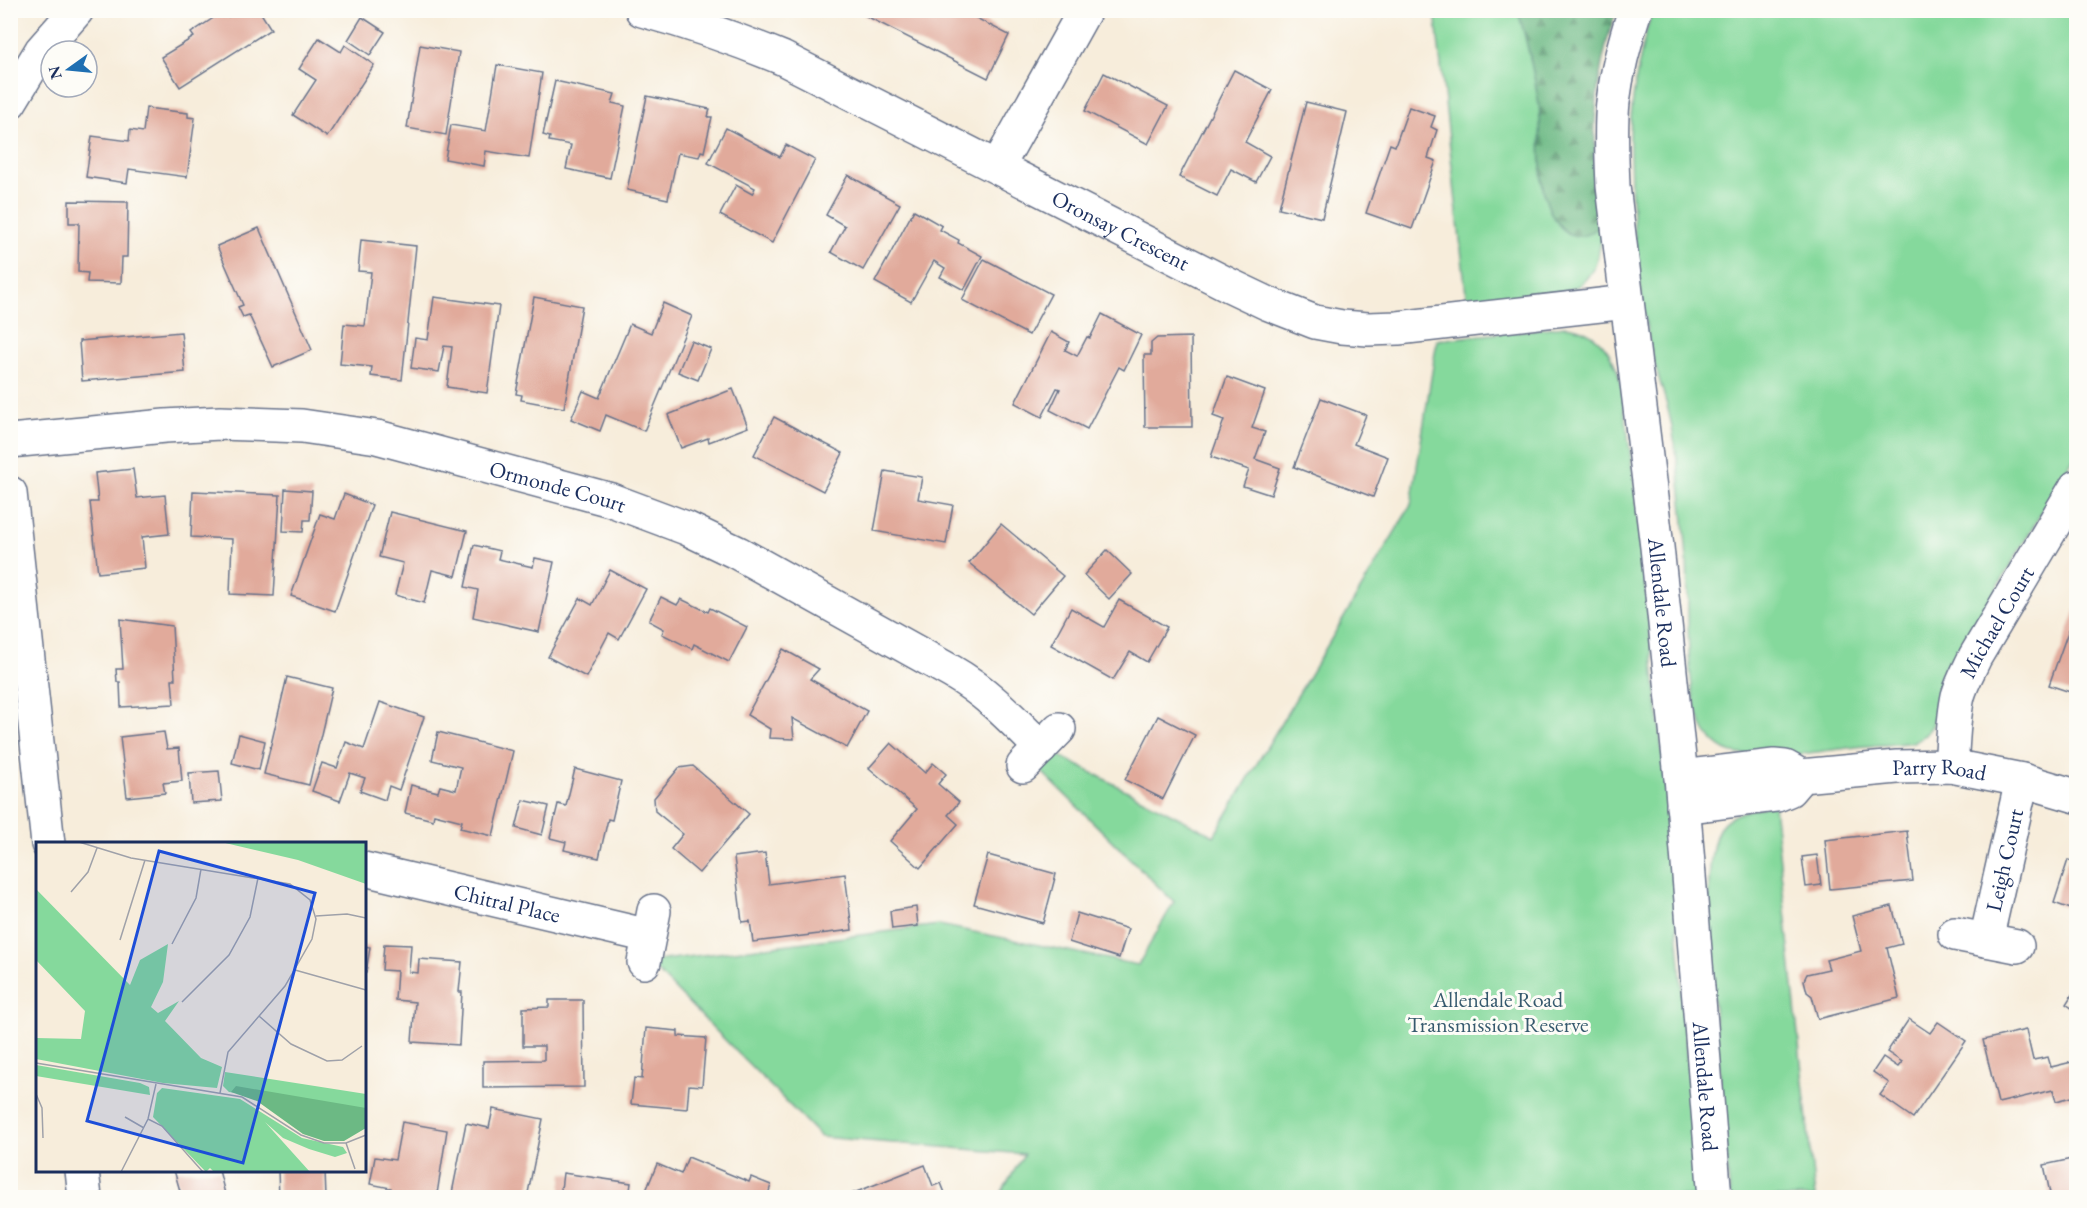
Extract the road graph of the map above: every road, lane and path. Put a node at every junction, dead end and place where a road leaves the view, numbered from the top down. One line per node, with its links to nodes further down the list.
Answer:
1 (78, 10): 5 (street)
2 (642, 10): 6 (street, Oronsay Crescent)
3 (1085, 10): 6 (street)
4 (1635, 10): 7 (street, Allendale Road)
5 (10, 102)
6 (998, 166): 7 (street, Oronsay Crescent)
7 (1627, 302): 14 (street, Allendale Road)
8 (10, 441): 11 (street, Ormonde Court)
9 (2076, 487): 12 (street, Michael Court)
10 (10, 493): 16 (street)
11 (1041, 748)
12 (1951, 766): 13 (street, Parry Road); 14 (street, Parry Road)
13 (2022, 780): 15 (street, Parry Road); 19 (street, Leigh Court)
14 (1682, 792): 22 (street, Allendale Road)
15 (2076, 796)
16 (48, 842)
17 (366, 869): 18 (street, Chitral Place)
18 (649, 936)
19 (1986, 940)
20 (82, 1172): 21 (street)
21 (86, 1197)
22 (1714, 1197)

